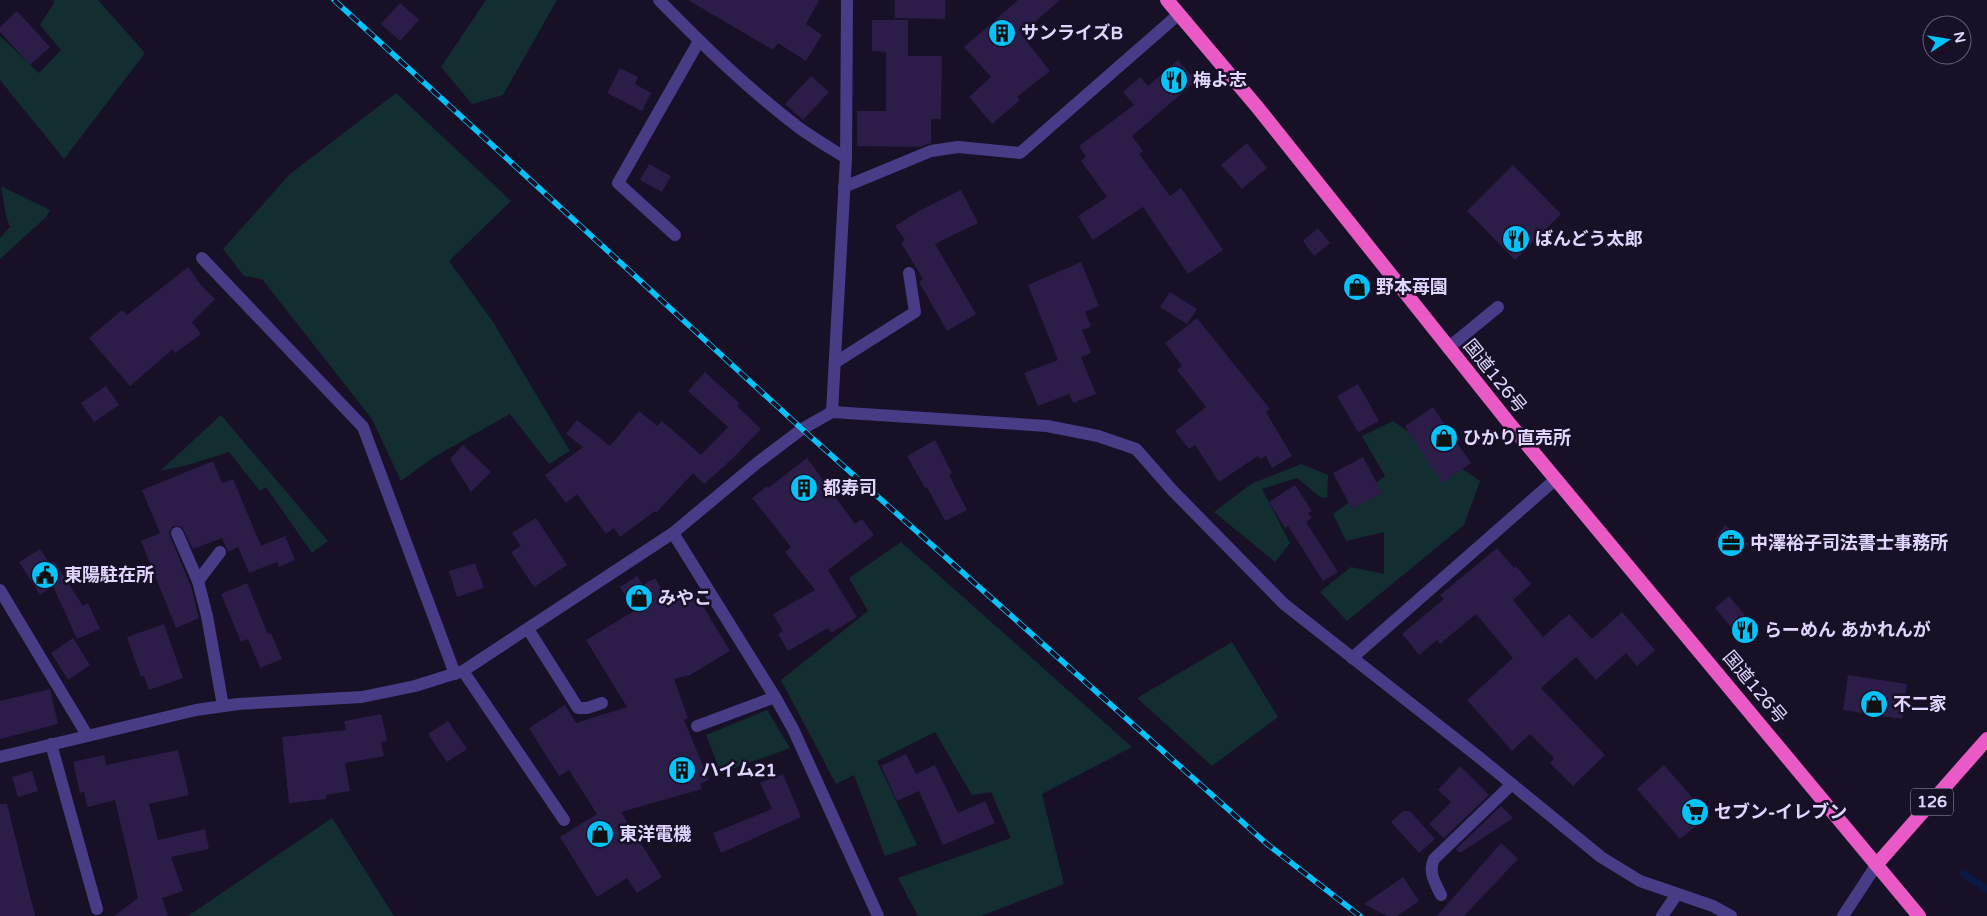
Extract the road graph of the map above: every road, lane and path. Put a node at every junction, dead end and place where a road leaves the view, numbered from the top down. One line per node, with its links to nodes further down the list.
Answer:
1 (660, 0): 5 (street)
2 (847, 0): 6 (street)
3 (1167, 0): 4 (highway, 国道126号)
4 (1179, 14): 7 (street); 12 (highway, 国道126号)
5 (698, 41): 6 (street); 8 (street)
6 (846, 158): 7 (street)
7 (844, 187): 13 (street)
8 (675, 236)
9 (202, 258): 23 (street)
10 (910, 272): 13 (street)
11 (1498, 307): 12 (street)
12 (1448, 348): 15 (highway, 国道126号)
13 (836, 362): 14 (street)
14 (832, 412): 17 (street); 22 (street)
15 (1556, 479): 22 (street); 34 (highway, 国道126号)
16 (177, 533): 19 (street)
17 (673, 533): 21 (street); 24 (street)
18 (220, 552): 19 (street)
19 (198, 581): 26 (street)
20 (0, 590): 28 (street)
21 (528, 628): 23 (street); 25 (street)
22 (1352, 658): 32 (street)
23 (459, 672): 26 (street); 33 (street)
24 (775, 697): 27 (street); 38 (street)
25 (602, 703)
26 (223, 706): 28 (street)
27 (697, 726)
28 (87, 735): 30 (street)
29 (1987, 739): 34 (highway, 126)
30 (51, 744): 31 (street); 37 (street)
31 (0, 757)
32 (1512, 784): 35 (street); 36 (street)
33 (564, 820)
34 (1877, 864): 41 (street); 42 (highway, 国道126号)
35 (1677, 894): 39 (street); 40 (street)
36 (1441, 895)
37 (97, 909)
38 (878, 916)
39 (1662, 916)
40 (1731, 916)
41 (1843, 916)
42 (1920, 916)

